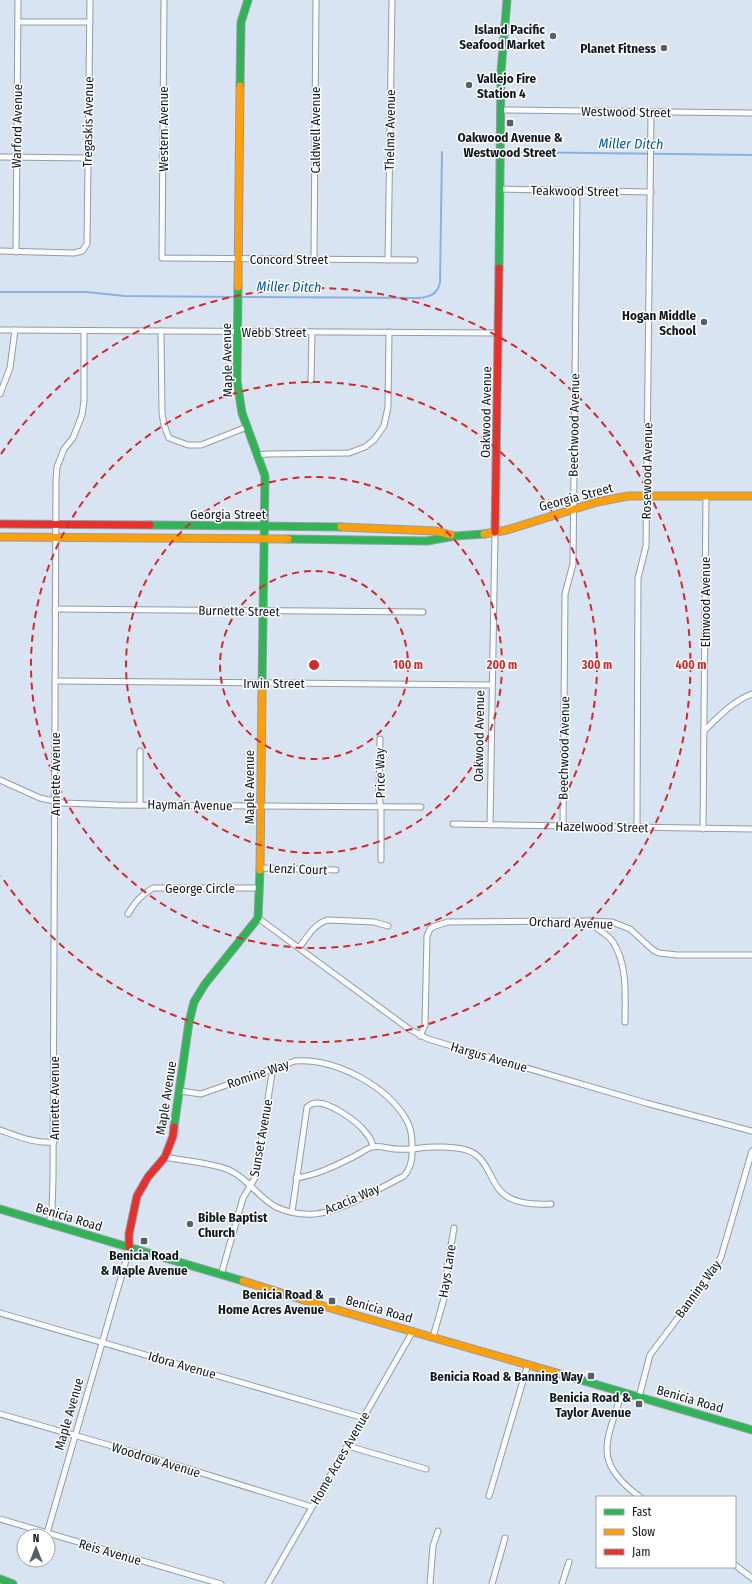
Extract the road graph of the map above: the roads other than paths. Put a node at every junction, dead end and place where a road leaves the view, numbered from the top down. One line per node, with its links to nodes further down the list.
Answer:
1 (18, 0): 8 (street, Warford Avenue)
2 (90, 0): 9 (street, Tregaskis Avenue)
3 (164, 0): 21 (street, Western Avenue)
4 (248, 0): 22 (main road, Maple Avenue)
5 (316, 0): 23 (street, Caldwell Avenue)
6 (392, 0): 24 (street, Thelma Avenue)
7 (507, 0): 10 (main road, Oakwood Avenue)
8 (18, 22): 9 (street); 14 (street, Warford Avenue)
9 (90, 22): 15 (street, Tregaskis Avenue)
10 (500, 110): 11 (street, Westwood Street); 16 (main road, Oakwood Avenue)
11 (651, 112): 12 (street, Westwood Street); 18 (street, Rosewood Avenue)
12 (752, 113)
13 (0, 157): 14 (street)
14 (17, 157): 15 (street); 20 (street, Warford Avenue)
15 (88, 158): 20 (street, Tregaskis Avenue)
16 (500, 189): 17 (street, Teakwood Street); 33 (main road, Oakwood Avenue)
17 (577, 191): 18 (street, Teakwood Street); 41 (street, Beechwood Avenue)
18 (651, 192): 38 (street, Rosewood Avenue)
19 (0, 251): 20 (street)
20 (16, 252)
21 (162, 258): 22 (street, Concord Street)
22 (238, 259): 23 (street, Concord Street); 30 (main road, Maple Avenue)
23 (314, 259): 24 (street, Concord Street)
24 (388, 260): 25 (street, Concord Street)
25 (415, 260)
26 (0, 330): 27 (street, Webb Street)
27 (15, 330): 28 (street, Webb Street); 35 (street)
28 (84, 331): 29 (street, Webb Street); 43 (street, Annette Avenue)
29 (161, 331): 30 (street, Webb Street); 36 (street)
30 (237, 332): 31 (street, Webb Street); 36 (main road, Maple Avenue)
31 (312, 332): 32 (street, Webb Street); 34 (street)
32 (389, 332): 33 (street, Webb Street); 37 (street)
33 (500, 333): 45 (main road, Oakwood Avenue)
34 (311, 380)
35 (0, 394)
36 (248, 427): 37 (main road, Maple Avenue)
37 (260, 455): 44 (main road, Maple Avenue)
38 (646, 495): 39 (main road, Georgia Street); 41 (main road, Georgia Street); 69 (street, Rosewood Avenue)
39 (706, 496): 40 (main road, Georgia Street); 57 (street, Elmwood Avenue)
40 (752, 496)
41 (573, 510): 45 (main road, Georgia Street); 68 (street, Beechwood Avenue)
42 (0, 524): 43 (main road, Georgia Street)
43 (56, 524): 44 (main road, Georgia Street); 48 (street, Annette Avenue)
44 (264, 526): 46 (main road, Georgia Street); 49 (main road, Maple Avenue)
45 (495, 532): 46 (main road, Georgia Street); 55 (street, Oakwood Avenue)
46 (455, 536): 49 (main road, Georgia Street)
47 (0, 537): 48 (main road, Georgia Street)
48 (56, 537): 49 (main road, Georgia Street); 50 (street, Annette Avenue)
49 (264, 538): 51 (main road, Maple Avenue)
50 (55, 609): 51 (street, Burnette Street); 53 (street, Annette Avenue)
51 (264, 611): 52 (street, Burnette Street); 54 (main road, Maple Avenue)
52 (423, 612)
53 (55, 681): 54 (street, Irwin Street); 61 (street, Annette Avenue)
54 (262, 683): 55 (street, Irwin Street); 63 (main road, Maple Avenue)
55 (492, 684): 67 (street, Oakwood Avenue)
56 (752, 694): 57 (street)
57 (704, 731): 70 (street, Elmwood Avenue)
58 (380, 739): 64 (street, Price Way)
59 (140, 751): 62 (street)
60 (0, 780): 61 (street, Hayman Avenue)
61 (55, 801): 62 (street, Hayman Avenue); 88 (street, Annette Avenue)
62 (140, 805): 63 (street, Hayman Avenue)
63 (261, 806): 64 (street, Hayman Avenue); 73 (main road, Maple Avenue)
64 (381, 807): 65 (street, Hayman Avenue); 72 (street, Price Way)
65 (421, 807)
66 (453, 824): 67 (street, Hazelwood Street)
67 (490, 825): 68 (street, Hazelwood Street)
68 (563, 827): 69 (street, Hazelwood Street)
69 (637, 828): 70 (street, Hazelwood Street)
70 (703, 829): 71 (street, Hazelwood Street)
71 (752, 829)
72 (381, 860)
73 (260, 868): 74 (street, Lenzi Court); 75 (main road, Maple Avenue)
74 (336, 870)
75 (260, 888): 76 (street, George Circle); 77 (main road, Maple Avenue)
76 (128, 914)
77 (258, 918): 80 (street, Hargus Avenue); 85 (main road, Maple Avenue)
78 (590, 921): 81 (street, Orchard Avenue); 82 (street); 83 (street, Orchard Avenue)
79 (388, 926): 80 (street)
80 (299, 948): 83 (street, Hargus Avenue)
81 (752, 955)
82 (625, 1022)
83 (420, 1036): 87 (street, Hargus Avenue)
84 (273, 1067): 85 (street, Romine Way); 90 (street, Romine Way); 94 (street, Sunset Avenue)
85 (180, 1092): 92 (main road, Maple Avenue)
86 (0, 1130): 88 (street)
87 (752, 1131)
88 (54, 1142): 98 (street, Annette Avenue)
89 (373, 1147): 90 (street); 93 (street); 93 (street)
90 (413, 1150): 95 (street); 97 (street, Acacia Way)
91 (752, 1151): 108 (street, Banning Way)
92 (165, 1157): 94 (street, Acacia Way); 100 (main road, Maple Avenue)
93 (296, 1178): 97 (street)
94 (251, 1186): 97 (street, Acacia Way); 101 (street, Sunset Avenue)
95 (551, 1204)
96 (0, 1209): 98 (main road, Benicia Road)
97 (292, 1212)
98 (49, 1223): 100 (main road, Benicia Road)
99 (454, 1228): 104 (street, Hays Lane)
100 (129, 1247): 101 (main road, Benicia Road); 105 (street, Maple Avenue)
101 (221, 1275): 103 (main road, Benicia Road)
102 (0, 1314): 105 (street, Idora Avenue)
103 (413, 1332): 104 (main road, Benicia Road); 110 (street, Home Acres Avenue)
104 (433, 1337): 106 (main road, Benicia Road)
105 (102, 1342): 110 (street, Idora Avenue); 112 (street, Maple Avenue)
106 (528, 1364): 107 (main road, Benicia Road); 115 (street)
107 (622, 1392): 108 (main road, Benicia Road); 116 (street)
108 (639, 1397): 111 (main road, Benicia Road)
109 (0, 1414): 112 (street, Woodrow Avenue)
110 (364, 1418): 113 (street, Home Acres Avenue)
111 (752, 1430)
112 (75, 1436): 117 (street, Woodrow Avenue); 120 (street, Maple Avenue)
113 (348, 1446): 114 (street); 117 (street, Home Acres Avenue)
114 (426, 1469)
115 (489, 1496)
116 (639, 1496)
117 (312, 1507): 130 (street, Home Acres Avenue)
118 (0, 1519): 119 (street, Reis Avenue)
119 (31, 1528)
120 (49, 1528)
121 (438, 1531): 131 (street)
122 (56, 1535): 129 (street, Reis Avenue)
123 (505, 1538): 132 (street)
124 (569, 1562): 133 (street)
125 (736, 1566): 126 (street)
126 (752, 1578)
127 (0, 1579): 128 (main road)
128 (13, 1584)
129 (221, 1584)
130 (268, 1584)
131 (430, 1584)
132 (492, 1584)
133 (562, 1584)

